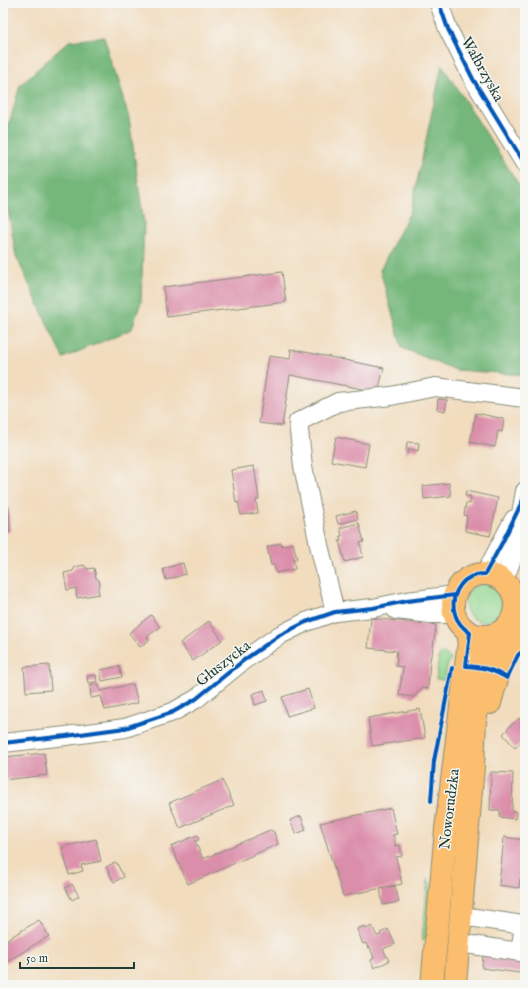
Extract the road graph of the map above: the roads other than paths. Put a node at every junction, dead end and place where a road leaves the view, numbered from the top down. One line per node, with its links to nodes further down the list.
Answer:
1 (439, 3): 2 (street, Wałbrzyska)
2 (525, 164)
3 (525, 398): 7 (street)
4 (524, 496): 5 (street)
5 (511, 591): 6 (main road); 10 (main road)
6 (455, 604): 7 (street, Głuszycka); 8 (main road)
7 (334, 612): 11 (street, Głuszycka)
8 (470, 633): 10 (main road); 15 (main road, Noworudzka)
9 (525, 633): 12 (main road)
10 (492, 635): 12 (main road, Noworudzka)
11 (3, 743)
12 (473, 766): 13 (main road, Noworudzka)
13 (461, 916): 14 (main road, Noworudzka); 14 (street)
14 (459, 943): 16 (main road, Noworudzka)
15 (432, 985)
16 (455, 985)

